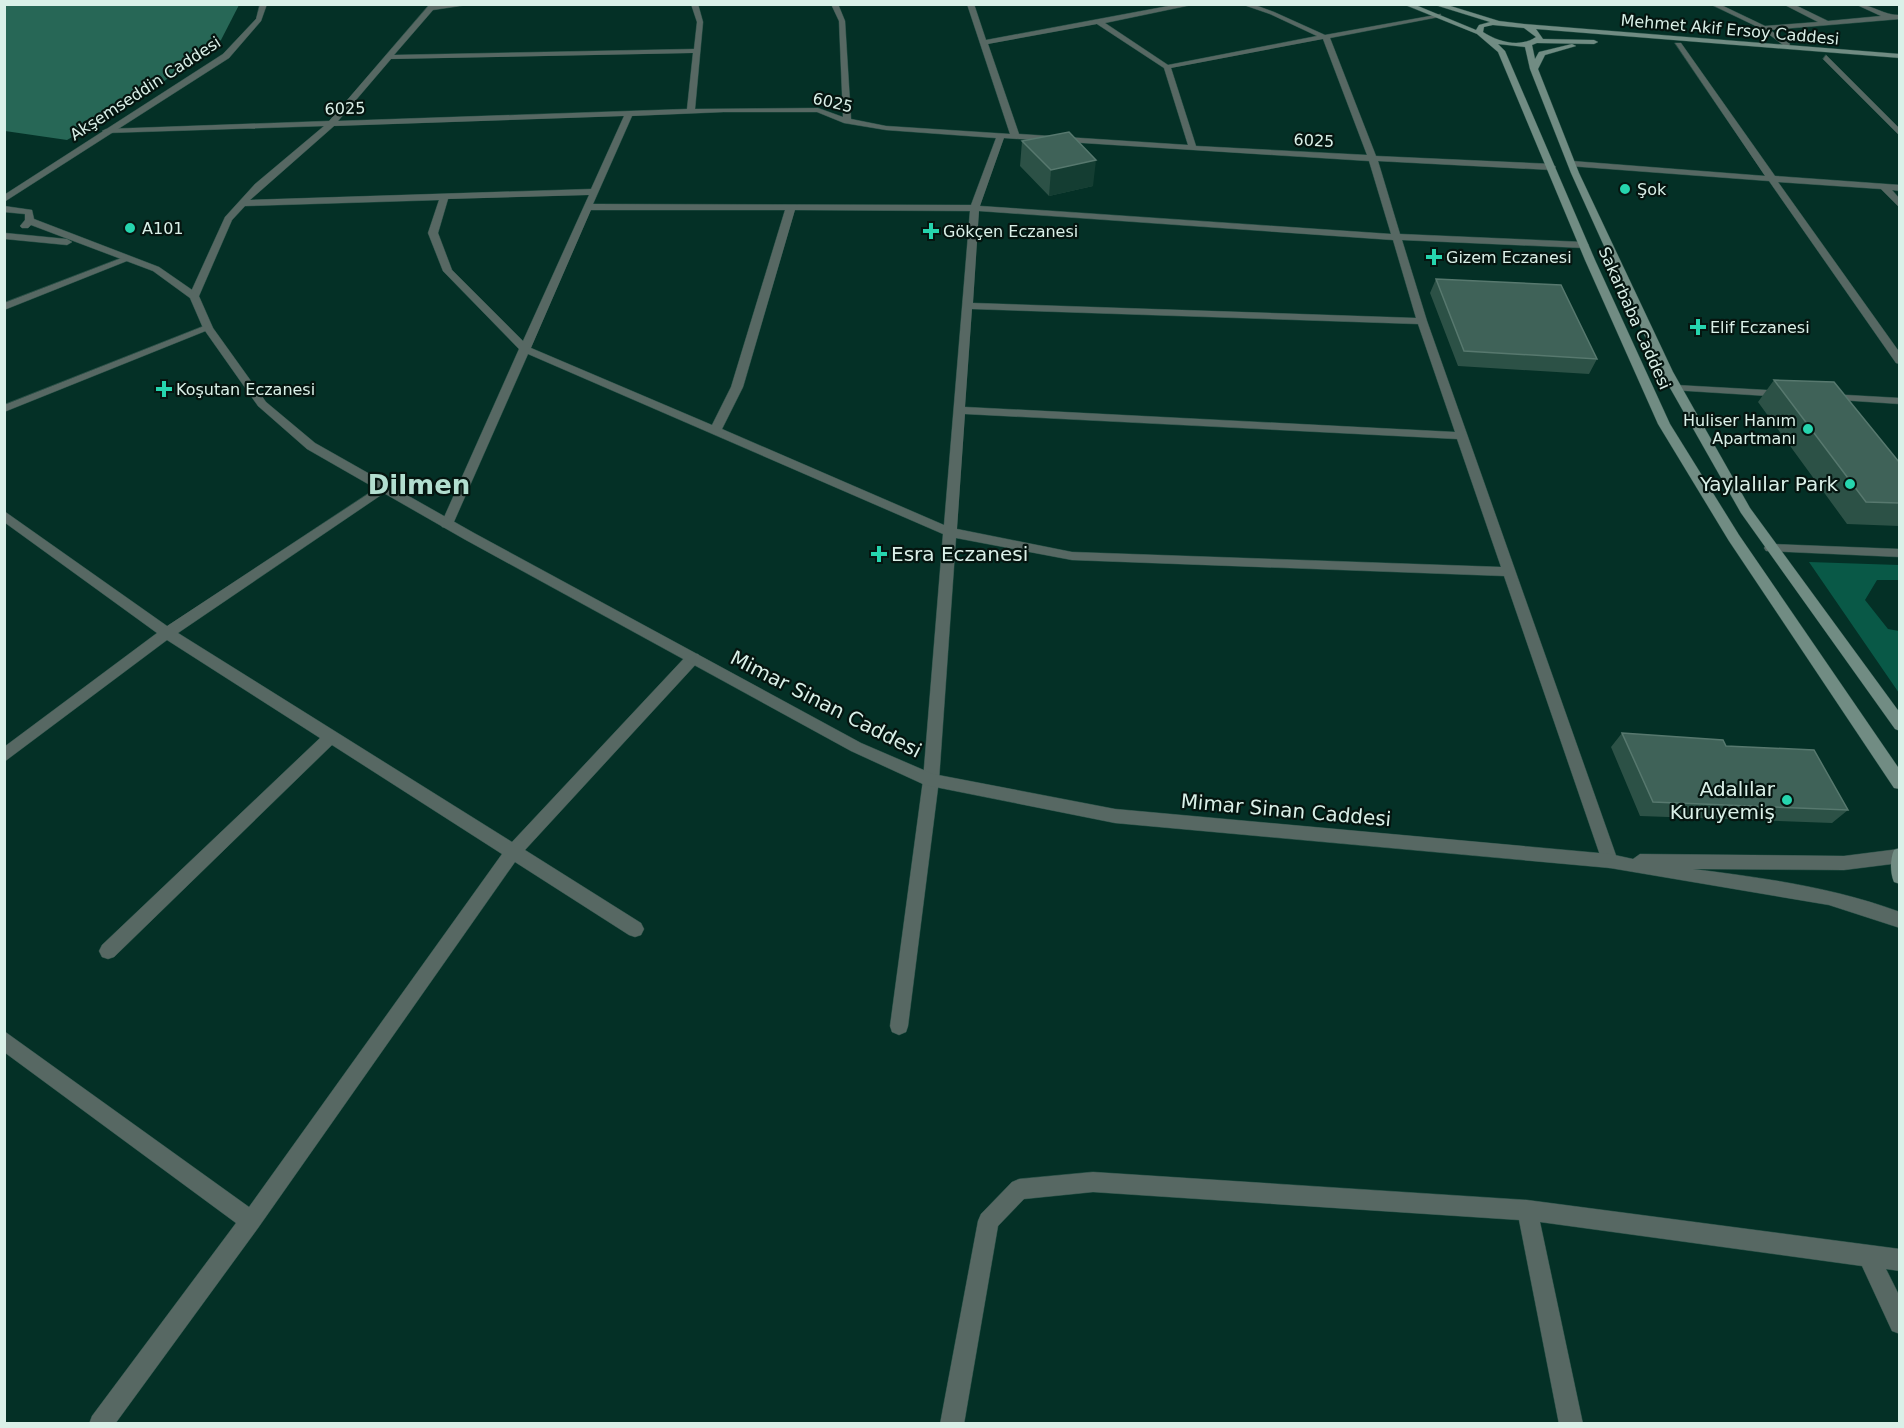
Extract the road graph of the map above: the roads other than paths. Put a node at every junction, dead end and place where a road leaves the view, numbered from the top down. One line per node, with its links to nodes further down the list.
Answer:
1 (264, 4): 40 (street, Akşemseddin Caddesi)
2 (470, 4): 13 (street)
3 (694, 4): 29 (street)
4 (834, 4): 38 (street)
5 (970, 4): 25 (street)
6 (1193, 4): 17 (street)
7 (1244, 4): 23 (street)
8 (1406, 4): 14 (main road, Sakarbaba Caddesi)
9 (1436, 4): 18 (main road)
10 (1713, 4): 21 (street)
11 (1786, 4): 19 (street)
12 (1858, 4): 16 (street)
13 (433, 6): 31 (street)
14 (1439, 15): 22 (main road, Sakarbaba Caddesi); 23 (street)
15 (1899, 17): 16 (street)
16 (1889, 18): 19 (street)
17 (1100, 22): 25 (street); 34 (street)
18 (1502, 23): 20 (main road, Mehmet Akif Ersoy Caddesi); 22 (main road)
19 (1828, 23): 21 (street)
20 (1523, 26): 24 (main road); 28 (main road, Mehmet Akif Ersoy Caddesi)
21 (1764, 28): 28 (street)
22 (1481, 34): 24 (main road, Mehmet Akif Ersoy Caddesi); 47 (main road, Sakarbaba Caddesi)
23 (1326, 38): 34 (street); 45 (street)
24 (1533, 42): 35 (main road, Sakarbaba Caddesi); 35 (main road, Mehmet Akif Ersoy Caddesi)
25 (984, 43): 43 (street)
26 (1612, 43): 27 (main road, Mehmet Akif Ersoy Caddesi)
27 (1678, 45): 32 (main road, Mehmet Akif Ersoy Caddesi); 48 (street)
28 (1786, 46): 30 (main road, Mehmet Akif Ersoy Caddesi)
29 (696, 51): 31 (street); 36 (street)
30 (1899, 56)
31 (389, 57): 39 (street)
32 (1826, 57): 33 (main road, Mehmet Akif Ersoy Caddesi); 41 (street)
33 (1899, 64)
34 (1167, 68): 44 (street)
35 (1534, 69): 46 (main road, Sakarbaba Caddesi)
36 (691, 111): 37 (street, 6025); 38 (street, 6025)
37 (629, 114): 39 (street, 6025); 52 (street)
38 (847, 121): 42 (street, 6025)
39 (331, 124): 40 (street, 6025); 55 (street)
40 (106, 131): 49 (street, Akşemseddin Caddesi)
41 (1899, 134)
42 (1000, 136): 43 (street, 6025); 59 (street)
43 (1016, 138): 44 (street, 6025)
44 (1193, 148): 45 (street, 6025)
45 (1373, 159): 47 (street, 6025); 64 (street)
46 (1572, 164): 48 (street); 75 (main road, Sakarbaba Caddesi)
47 (1552, 167): 66 (main road, Sakarbaba Caddesi)
48 (1772, 179): 50 (street); 74 (street)
49 (29, 184): 54 (street, Akşemseddin Caddesi); 61 (street)
50 (1884, 187): 51 (street); 56 (street)
51 (1899, 188)
52 (594, 192): 53 (street); 57 (street)
53 (444, 197): 55 (street); 73 (street)
54 (4, 199)
55 (243, 203): 68 (street)
56 (1899, 205)
57 (588, 207): 58 (street); 73 (street)
58 (791, 207): 59 (street); 81 (street)
59 (975, 208): 64 (street); 69 (street)
60 (4, 209): 61 (street)
61 (23, 210): 62 (street)
62 (30, 221): 63 (street); 65 (street)
63 (5, 236): 65 (street)
64 (1397, 237): 66 (street); 71 (street)
65 (82, 243): 67 (street)
66 (1584, 245): 96 (main road, Sakarbaba Caddesi)
67 (127, 259): 68 (street); 70 (street)
68 (194, 296): 72 (street, Mimar Sinan Caddesi)
69 (968, 306): 71 (street); 80 (street)
70 (4, 307)
71 (1422, 321): 82 (street)
72 (208, 328): 79 (street); 83 (street, Mimar Sinan Caddesi)
73 (525, 349): 81 (street); 85 (street)
74 (1899, 361)
75 (1676, 388): 76 (street); 87 (main road, Sakarbaba Caddesi)
76 (1794, 395)
77 (1817, 396): 78 (street)
78 (1899, 401)
79 (4, 409)
80 (960, 410): 82 (street); 86 (street)
81 (715, 432): 86 (street)
82 (1461, 436): 89 (street)
83 (383, 488): 85 (street, Mimar Sinan Caddesi); 90 (street)
84 (6, 519): 90 (street)
85 (447, 524): 91 (street, Mimar Sinan Caddesi)
86 (950, 532): 89 (street); 95 (street)
87 (1771, 548): 88 (street); 92 (main road, Sakarbaba Caddesi)
88 (1899, 553)
89 (1508, 572): 99 (street)
90 (167, 633): 93 (street); 94 (street)
91 (693, 658): 95 (street, Mimar Sinan Caddesi); 97 (street)
92 (1899, 725)
93 (331, 737): 97 (street); 103 (street)
94 (4, 756)
95 (931, 780): 99 (street, Mimar Sinan Caddesi); 104 (street)
96 (1899, 783)
97 (512, 853): 102 (street); 107 (street)
98 (1899, 856): 99 (street); 100 (main road)
99 (1610, 861): 101 (street, Mimar Sinan Caddesi)
100 (1899, 878)
101 (1899, 920)
102 (635, 929)
103 (108, 951)
104 (899, 1026)
105 (4, 1040): 107 (street)
106 (1527, 1210): 108 (street); 112 (street); 113 (street)
107 (251, 1221): 111 (street)
108 (1869, 1256): 109 (street); 110 (street)
109 (1899, 1260)
110 (1899, 1323)
111 (100, 1424)
112 (952, 1424)
113 (1571, 1424)

